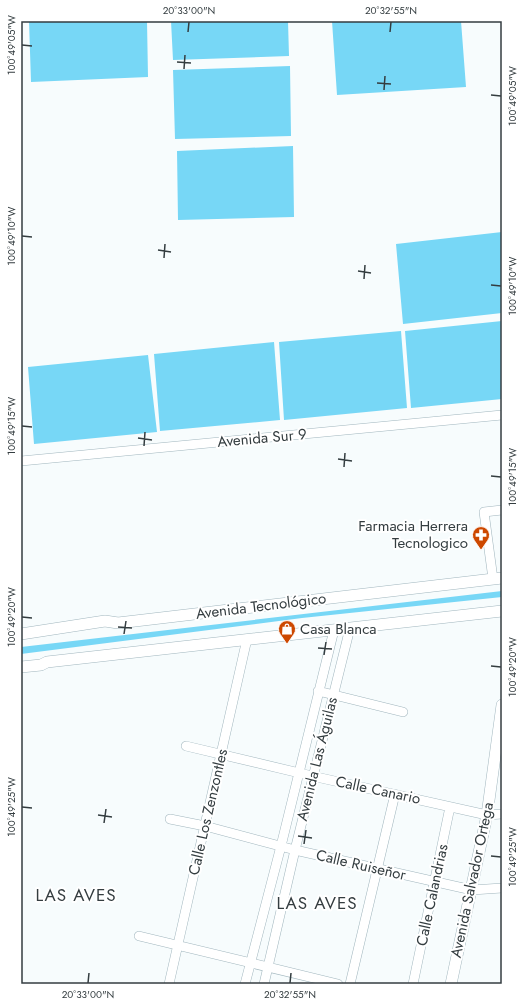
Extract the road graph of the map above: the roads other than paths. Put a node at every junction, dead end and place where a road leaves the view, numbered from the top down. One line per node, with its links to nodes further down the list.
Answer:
1 (502, 415): 2 (street, Avenida Sur 9)
2 (21, 461)
3 (502, 510): 4 (street)
4 (497, 578): 6 (main road, Avenida Tecnológico)
5 (502, 611): 7 (main road, Avenida Tecnológico)
6 (118, 623): 9 (main road, Avenida Tecnológico); 10 (main road)
7 (350, 628): 8 (main road, Avenida Tecnológico); 14 (street, Avenida Las Águilas)
8 (334, 630): 11 (main road, Avenida Tecnológico); 13 (street, Avenida Las Águilas)
9 (21, 634)
10 (21, 638)
11 (247, 639): 12 (main road, Avenida Tecnológico); 18 (street, Calle Los Zenzontles)
12 (21, 666)
13 (318, 691): 14 (street); 19 (street, Avenida Las Águilas)
14 (333, 695): 16 (street); 20 (street, Avenida Las Águilas)
15 (502, 705): 24 (main road, Avenida Salvador Ortega)
16 (402, 712)
17 (186, 746): 18 (street, Calle Canario)
18 (222, 754): 19 (street, Calle Canario); 26 (street, Calle Los Zenzontles)
19 (298, 773): 20 (street, Calle Canario); 27 (street, Avenida Las Águilas)
20 (312, 776): 21 (street, Calle Canario); 28 (street, Avenida Las Águilas)
21 (395, 794): 22 (street, Calle Canario); 29 (street)
22 (450, 807): 24 (street, Calle Canario); 30 (street, Calle Calandrias)
23 (502, 814): 24 (street, Calle Canario)
24 (487, 815): 32 (main road, Avenida Salvador Ortega)
25 (170, 819): 26 (street, Calle Ruiseñor)
26 (205, 826): 27 (street, Calle Ruiseñor); 34 (street, Calle Los Zenzontles)
27 (281, 846): 28 (street, Calle Ruiseñor); 35 (street, Avenida Las Águilas)
28 (295, 850): 29 (street, Calle Ruiseñor); 36 (street, Avenida Las Águilas)
29 (377, 868): 30 (street, Calle Ruiseñor); 41 (street)
30 (434, 882): 32 (street, Calle Ruiseñor); 42 (street, Calle Calandrias)
31 (502, 888): 32 (street, Calle Ruiseñor)
32 (472, 890): 43 (main road, Avenida Salvador Ortega)
33 (139, 936): 34 (street)
34 (178, 945): 35 (street); 37 (street, Calle Los Zenzontles)
35 (250, 962): 36 (street); 38 (street, Avenida Las Águilas)
36 (268, 966): 39 (street, Avenida Las Águilas); 40 (street)
37 (169, 984)
38 (245, 984)
39 (264, 984)
40 (338, 984)
41 (350, 984)
42 (413, 984)
43 (451, 984)

